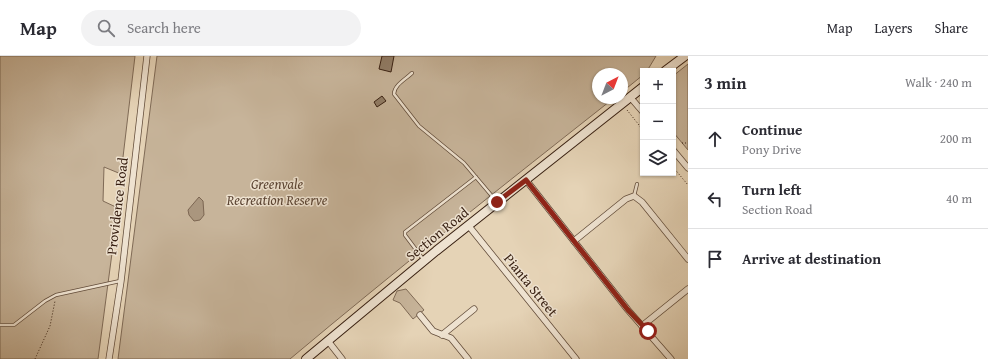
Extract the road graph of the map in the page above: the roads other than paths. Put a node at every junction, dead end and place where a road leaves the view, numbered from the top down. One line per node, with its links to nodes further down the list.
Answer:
1 (147, 56): 19 (street, Providence Road)
2 (685, 56): 3 (street)
3 (669, 68)
4 (412, 73): 10 (lane)
5 (640, 89): 6 (street, Section Road)
6 (630, 97): 7 (street); 11 (street, Section Road)
7 (640, 109)
8 (676, 154): 9 (street)
9 (688, 168)
10 (476, 176): 14 (lane); 18 (lane)
11 (526, 180): 14 (street, Section Road); 16 (street)
12 (637, 184): 13 (lane)
13 (634, 196): 16 (street); 17 (street)
14 (497, 202): 15 (street, Section Road)
15 (468, 225): 18 (street, Section Road); 31 (street, Pianta Street)
16 (574, 241): 24 (street)
17 (688, 259)
18 (424, 261): 26 (street, Section Road)
19 (121, 281): 23 (lane); 27 (street, Providence Road)
20 (688, 289): 24 (street)
21 (474, 309): 25 (street)
22 (420, 315): 25 (street)
23 (0, 325)
24 (642, 326): 32 (street)
25 (442, 334): 30 (street)
26 (328, 341): 28 (street, Section Road); 29 (street)
27 (110, 359)
28 (306, 359)
29 (342, 359)
30 (468, 359)
31 (576, 359)
32 (671, 359)

